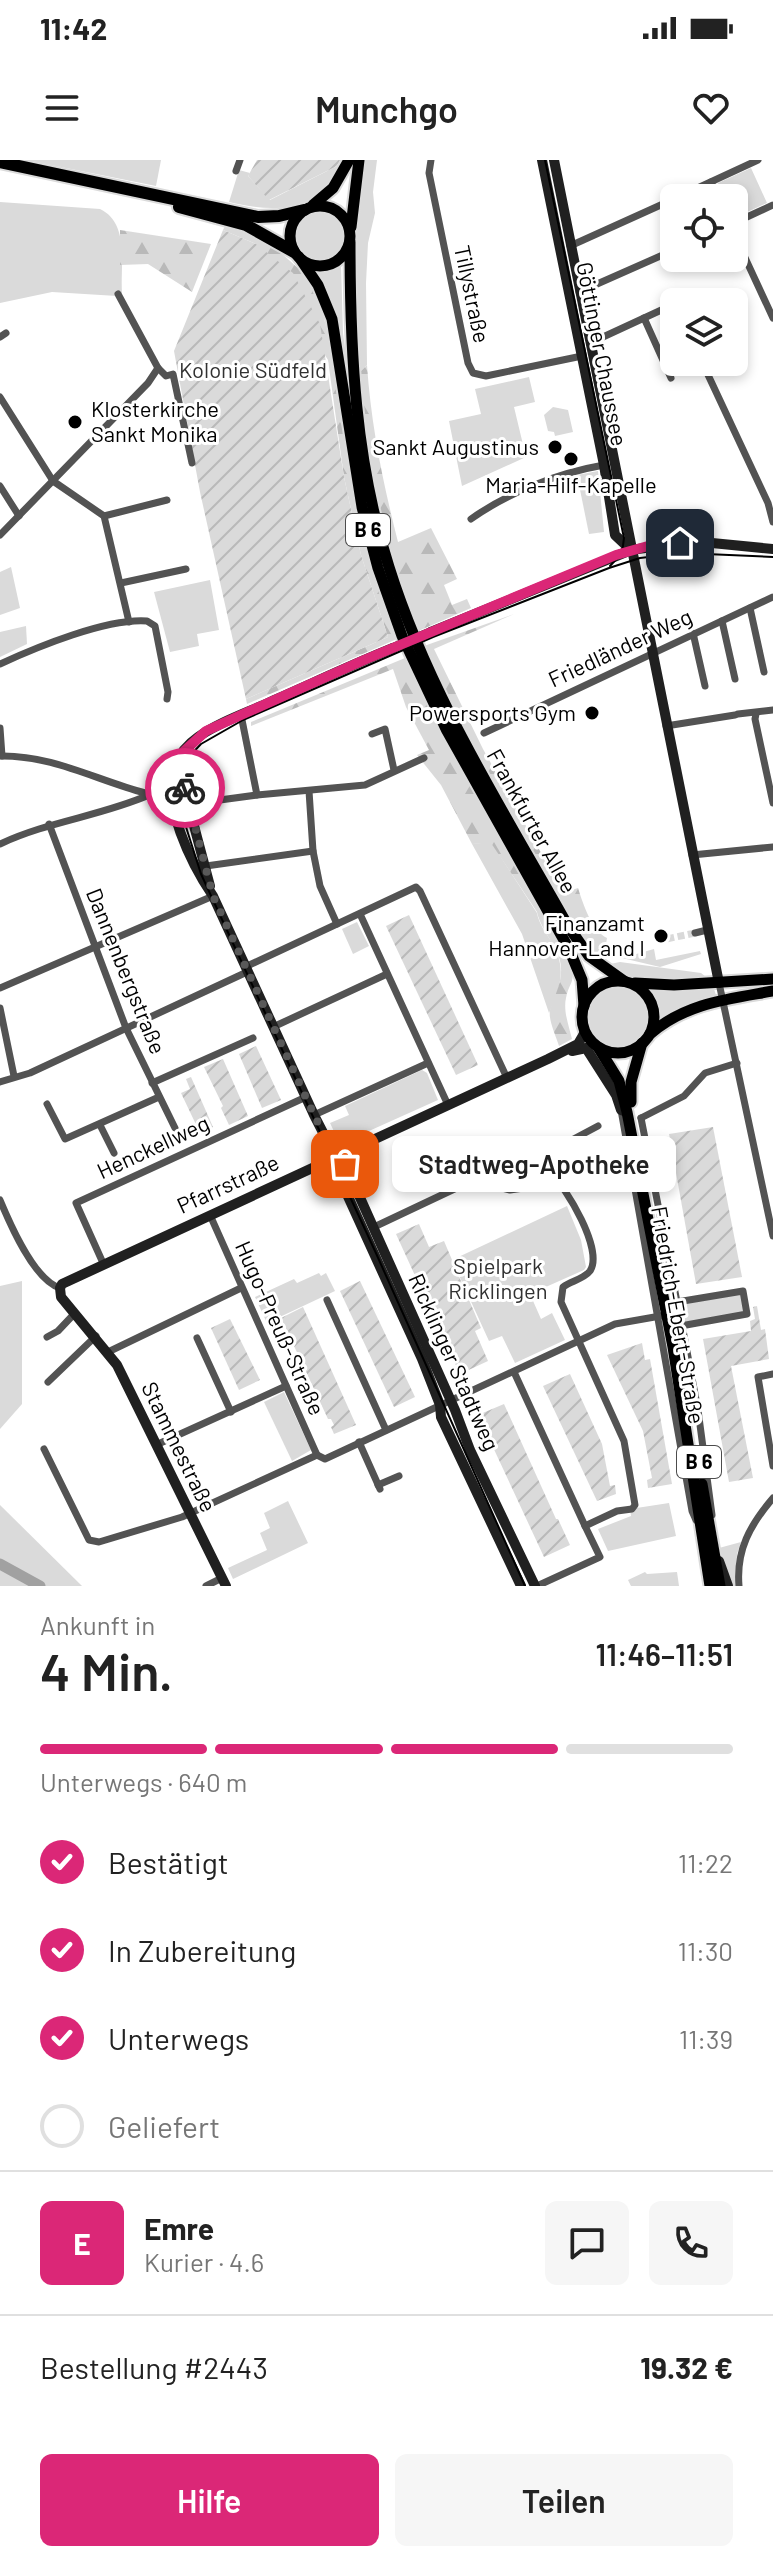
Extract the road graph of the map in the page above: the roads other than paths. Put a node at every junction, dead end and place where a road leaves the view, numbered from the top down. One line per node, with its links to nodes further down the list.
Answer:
1 (240, 160): 10 (street)
2 (349, 160): 15 (main road)
3 (359, 160): 19 (main road, Frankfurter Allee)
4 (431, 160): 30 (street, Tillystraße)
5 (542, 160): 20 (street, Göttinger Chaussee)
6 (554, 160): 20 (street, Göttinger Chaussee)
7 (758, 160): 11 (street)
8 (0, 162): 16 (highway)
9 (0, 168): 16 (highway)
10 (236, 171)
11 (711, 182): 12 (street)
12 (706, 184)
13 (660, 205): 20 (street)
14 (773, 205): 18 (street)
15 (308, 208): 17 (highway); 19 (main road); 21 (main road)
16 (207, 209): 17 (highway)
17 (234, 216): 21 (highway)
18 (748, 217)
19 (350, 237): 21 (main road); 95 (main road, Frankfurter Allee / B 6)
20 (566, 248): 24 (street, Göttinger Chaussee); 30 (street, Göttinger Chaussee)
21 (296, 255): 100 (main road, Frankfurter Allee / B 6)
22 (660, 256): 24 (street)
23 (748, 264): 28 (street)
24 (579, 292): 29 (street, Göttinger Chaussee)
25 (118, 294): 31 (street)
26 (660, 311): 27 (street)
27 (644, 318): 29 (street); 33 (street)
28 (773, 318)
29 (590, 343): 47 (street, Göttinger Chaussee)
30 (582, 356): 36 (street, Göttinger Chaussee)
31 (158, 368): 35 (street); 37 (street)
32 (709, 376): 40 (street)
33 (671, 378)
34 (0, 397): 37 (street)
35 (192, 463)
36 (604, 465): 43 (street); 47 (street, Göttinger Chaussee)
37 (53, 481): 41 (street); 42 (street)
38 (0, 486): 41 (street)
39 (167, 500): 42 (street)
40 (770, 502): 44 (street)
41 (19, 516): 45 (street)
42 (104, 516): 49 (street)
43 (471, 519)
44 (773, 522)
45 (0, 535)
46 (773, 549): 47 (street)
47 (631, 550): 55 (street, Göttinger Chaussee); 63 (street, bridge)
48 (186, 569): 49 (street)
49 (121, 583): 53 (street)
50 (773, 597): 51 (street, Friedländer Weg)
51 (750, 608): 52 (street, Friedländer Weg); 57 (street)
52 (722, 621): 54 (street, Friedländer Weg); 58 (street)
53 (129, 622): 56 (street); 60 (street)
54 (693, 633): 55 (street, Friedländer Weg); 59 (street)
55 (652, 652): 64 (street, Göttinger Chaussee); 66 (street, Friedländer Weg)
56 (0, 664)
57 (764, 672)
58 (735, 679)
59 (705, 686)
60 (167, 699)
61 (773, 710): 62 (street)
62 (756, 714): 64 (street); 79 (street)
63 (241, 715): 68 (street); 75 (street)
64 (666, 726): 84 (street, Göttinger Chaussee)
65 (0, 728): 69 (street)
66 (484, 733)
67 (372, 734): 71 (street)
68 (182, 753): 72 (street); 76 (street)
69 (1, 756): 74 (street)
70 (424, 758): 71 (street)
71 (394, 770): 73 (street)
72 (181, 775): 76 (street); 77 (street, Ricklinger Stadtweg)
73 (309, 791): 75 (street); 83 (street)
74 (149, 795): 76 (street); 80 (street)
75 (257, 795): 78 (street)
76 (173, 796): 77 (street); 86 (street, Ricklinger Stadtweg)
77 (188, 797): 85 (street, Ricklinger Stadtweg)
78 (205, 802)
79 (773, 803)
80 (49, 824): 81 (street); 91 (street, Dannenbergstraße)
81 (0, 844)
82 (773, 847): 84 (street)
83 (313, 851): 85 (street); 88 (street)
84 (692, 855): 89 (street, Göttinger Chaussee)
85 (206, 866): 86 (street, Ricklinger Stadtweg)
86 (213, 896): 91 (street); 92 (street, Ricklinger Stadtweg)
87 (360, 914): 88 (street); 93 (street); 112 (street)
88 (337, 924): 92 (street)
89 (707, 930): 90 (street); 96 (street, Göttinger Chaussee)
90 (695, 933)
91 (95, 946): 97 (street); 103 (street, Dannenbergstraße)
92 (246, 970): 102 (street, Ricklinger Stadtweg); 103 (street)
93 (387, 974): 102 (street); 109 (street)
94 (773, 979): 96 (main road)
95 (627, 982): 96 (main road); 100 (main road); 106 (main road, B 6)
96 (719, 983): 99 (street, Göttinger Chaussee)
97 (0, 988)
98 (773, 991): 99 (main road)
99 (723, 1000): 106 (main road); 110 (street, Göttinger Chaussee)
100 (584, 1006): 104 (main road, B 6)
101 (0, 1008): 111 (street)
102 (273, 1027): 116 (street, Ricklinger Stadtweg)
103 (126, 1028): 111 (street); 114 (street, Dannenbergstraße)
104 (585, 1032): 107 (main road, B 6); 108 (street, Pfarrstraße)
105 (253, 1038): 114 (street)
106 (646, 1039): 107 (main road); 119 (main road, Friedrich-Ebert-Straße / B 6)
107 (598, 1047): 119 (main road, Friedrich-Ebert-Straße / B 6)
108 (548, 1059): 112 (street, Pfarrstraße); 119 (street, Pfarrstraße)
109 (428, 1063): 118 (street); 120 (street)
110 (737, 1063): 119 (street); 130 (street, Göttinger Chaussee)
111 (14, 1076): 113 (street)
112 (507, 1078): 118 (street, Pfarrstraße)
113 (0, 1082)
114 (152, 1083): 115 (street, Dannenbergstraße)
115 (159, 1097): 121 (street); 123 (street, Dannenbergstraße)
116 (306, 1097): 120 (street, Ricklinger Stadtweg); 131 (street, Henckellweg)
117 (47, 1104): 121 (street)
118 (448, 1105): 125 (street, Pfarrstraße)
119 (631, 1114): 136 (main road, Friedrich-Ebert-Straße / B 6); 137 (main road, Friedrich-Ebert-Straße / B 6); 137 (street, Friedrich-Ebert-Straße)
120 (314, 1115): 125 (street, Ricklinger Stadtweg)
121 (100, 1125): 124 (street)
122 (598, 1126): 126 (street)
123 (175, 1128)
124 (114, 1153)
125 (335, 1156): 128 (street, Pfarrstraße); 129 (street, Ricklinger Stadtweg); 147 (street, Ricklinger Stadtweg)
126 (550, 1172): 129 (street); 141 (street)
127 (0, 1200): 132 (street, Stammestraße)
128 (210, 1215): 131 (street, Pfarrstraße); 133 (street, Hugo-Preuß-Straße)
129 (374, 1227): 147 (street, Ricklinger Stadtweg)
130 (773, 1236)
131 (103, 1263): 132 (street, Pfarrstraße)
132 (60, 1288): 135 (street, Stammestraße)
133 (241, 1288): 142 (street); 146 (street, Hugo-Preuß-Straße)
134 (327, 1300): 149 (street)
135 (75, 1313): 138 (street, Stammestraße); 139 (street)
136 (663, 1315): 141 (street); 159 (main road, Friedrich-Ebert-Straße / B 6)
137 (679, 1326): 159 (main road, Friedrich-Ebert-Straße / B 6)
138 (96, 1336): 142 (street, Stammestraße); 145 (street)
139 (47, 1337)
140 (197, 1338): 148 (street)
141 (578, 1341): 143 (street); 158 (street)
142 (108, 1352): 151 (street, Stammestraße)
143 (514, 1372): 147 (street); 158 (street)
144 (773, 1374): 154 (street)
145 (48, 1382)
146 (286, 1386): 148 (street); 153 (street, Hugo-Preuß-Straße)
147 (444, 1403): 149 (street); 163 (street, Ricklinger Stadtweg); 164 (street, Ricklinger Stadtweg)
148 (231, 1412): 151 (street)
149 (386, 1430): 150 (street)
150 (359, 1442): 153 (street); 155 (street)
151 (156, 1445): 157 (street, Stammestraße)
152 (44, 1449): 157 (street)
153 (317, 1455): 157 (street)
154 (773, 1466)
155 (399, 1476)
156 (773, 1498): 167 (street)
157 (190, 1514): 161 (street, Stammestraße)
158 (585, 1526): 164 (street)
159 (705, 1526): 160 (main road, Friedrich-Ebert-Straße / B 6); 165 (main road, Friedrich-Ebert-Straße / B 6)
160 (716, 1554): 165 (main road, Friedrich-Ebert-Straße / B 6); 166 (street)
161 (224, 1582): 162 (street, Stammestraße)
162 (206, 1586)
163 (521, 1586)
164 (536, 1586)
165 (713, 1586)
166 (728, 1586)
167 (739, 1586)

